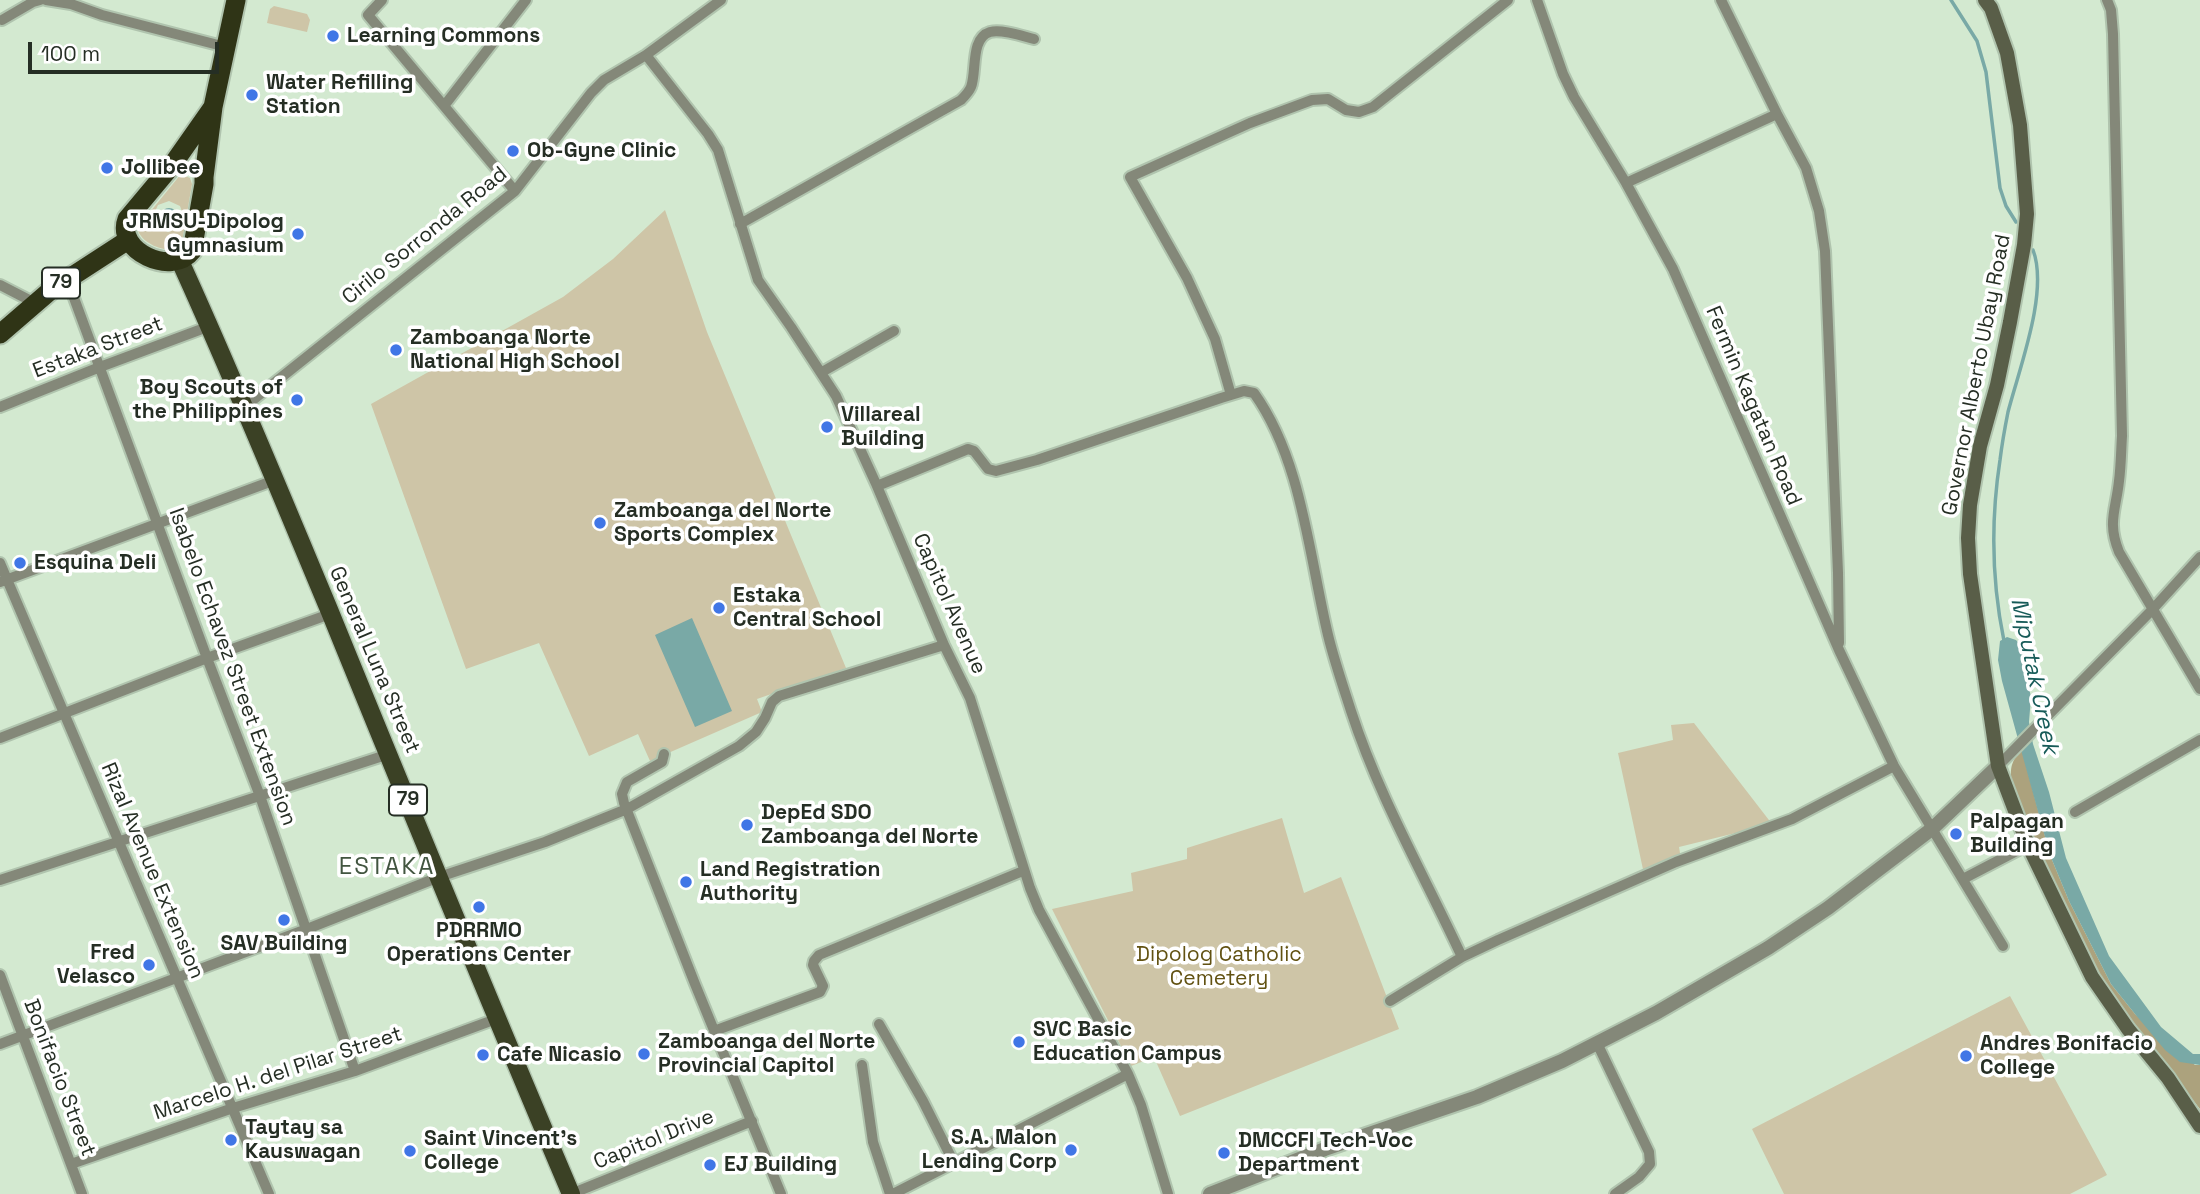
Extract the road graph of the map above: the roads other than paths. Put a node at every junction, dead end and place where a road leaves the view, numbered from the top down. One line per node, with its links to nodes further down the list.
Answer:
1 (40, 0): 13 (street)
2 (46, 0): 12 (street)
3 (236, 0): 15 (highway)
4 (382, 0): 17 (street)
5 (526, 0): 17 (street)
6 (720, 0): 16 (street, Cirilo Sorronda Road)
7 (1508, 0): 35 (street)
8 (1537, 0): 22 (street, Fermin Kagatan Road)
9 (1721, 0): 19 (street)
10 (1985, 0): 55 (main road, Governor Alberto Ubay Road)
11 (2107, 0): 44 (street)
12 (91, 5): 15 (street)
13 (2, 20)
14 (1034, 38): 24 (street)
15 (226, 47): 18 (highway)
16 (646, 55): 23 (street, Cirilo Sorronda Road); 24 (street, Capitol Avenue)
17 (444, 106): 23 (street)
18 (213, 107): 20 (highway); 21 (highway)
19 (1776, 114): 22 (street); 47 (street)
20 (173, 164): 21 (highway); 25 (highway)
21 (204, 177): 26 (highway)
22 (1626, 183): 47 (street, Fermin Kagatan Road)
23 (515, 191): 37 (street, Cirilo Sorronda Road)
24 (740, 224): 34 (street, Capitol Avenue)
25 (128, 240): 26 (highway); 27 (highway, 79)
26 (180, 261): 30 (main road, General Luna Street / 79)
27 (66, 279): 29 (highway, 79); 33 (street, Isabelo Echavez Street Extension)
28 (0, 285): 29 (street)
29 (35, 303): 32 (highway, 79)
30 (210, 327): 33 (street, Estaka Street); 37 (main road, General Luna Street / 79)
31 (894, 331): 34 (street)
32 (0, 334)
33 (100, 367): 36 (street, Estaka Street); 40 (street, Isabelo Echavez Street Extension)
34 (822, 372): 39 (street, Capitol Avenue)
35 (1231, 395): 39 (street); 69 (street)
36 (0, 407)
37 (244, 407): 38 (main road, General Luna Street / 79)
38 (275, 480): 40 (street); 45 (main road, General Luna Street / 79)
39 (877, 486): 46 (street, Capitol Avenue)
40 (158, 522): 43 (street); 48 (street, Isabelo Echavez Street Extension)
41 (2200, 557): 44 (street)
42 (0, 563): 43 (street, Rizal Avenue Extension)
43 (4, 581): 50 (street, Rizal Avenue Extension)
44 (2152, 610): 49 (street); 55 (street)
45 (330, 614): 48 (street); 53 (main road, General Luna Street / 79)
46 (944, 645): 58 (street); 63 (street, Capitol Avenue)
47 (1839, 650): 56 (street, Fermin Kagatan Road)
48 (207, 659): 50 (street); 57 (street, Isabelo Echavez Street Extension)
49 (2200, 689)
50 (64, 714): 51 (street); 61 (street, Rizal Avenue Extension)
51 (0, 738)
52 (2200, 740): 59 (street)
53 (388, 754): 57 (street); 64 (main road, General Luna Street / 79)
54 (664, 754): 58 (street)
55 (1998, 765): 60 (street); 62 (main road, Governor Alberto Ubay Road)
56 (1894, 766): 60 (street, Fermin Kagatan Road); 69 (street)
57 (260, 796): 61 (street); 67 (street, Isabelo Echavez Street Extension)
58 (627, 809): 64 (street); 75 (street)
59 (2075, 812)
60 (1933, 828): 65 (street, Fermin Kagatan Road); 77 (street)
61 (120, 842): 66 (street); 71 (street, Rizal Avenue Extension)
62 (2028, 845): 65 (street); 84 (main road, Governor Alberto Ubay Road)
63 (1023, 870): 75 (street); 81 (street, Capitol Avenue)
64 (439, 877): 67 (street); 73 (main road, General Luna Street / 79)
65 (1964, 879): 68 (street, Fermin Kagatan Road)
66 (0, 880)
67 (307, 929): 71 (street); 80 (street, Isabelo Echavez Street Extension)
68 (2003, 946)
69 (1462, 957): 72 (street)
70 (0, 975): 76 (street, Bonifacio Street)
71 (177, 978): 76 (street); 82 (street, Rizal Avenue Extension)
72 (1390, 1001)
73 (496, 1019): 80 (street, Marcelo H. del Pilar Street); 89 (main road, General Luna Street / 79)
74 (879, 1024): 85 (street)
75 (714, 1031): 83 (street)
76 (23, 1035): 78 (street); 86 (street, Bonifacio Street)
77 (1597, 1043): 93 (street); 94 (street)
78 (0, 1044)
79 (862, 1065): 91 (street)
80 (355, 1070): 82 (street, Marcelo H. del Pilar Street)
81 (1128, 1074): 85 (street); 92 (street, Capitol Avenue)
82 (233, 1108): 86 (street, Marcelo H. del Pilar Street); 88 (street, Rizal Avenue Extension)
83 (752, 1121): 89 (street, Capitol Drive); 90 (street)
84 (2200, 1126)
85 (954, 1163): 91 (street)
86 (71, 1164): 87 (street, Bonifacio Street)
87 (82, 1194)
88 (269, 1194)
89 (571, 1194)
90 (781, 1194)
91 (892, 1194)
92 (1168, 1194)
93 (1210, 1194)
94 (1615, 1194)

